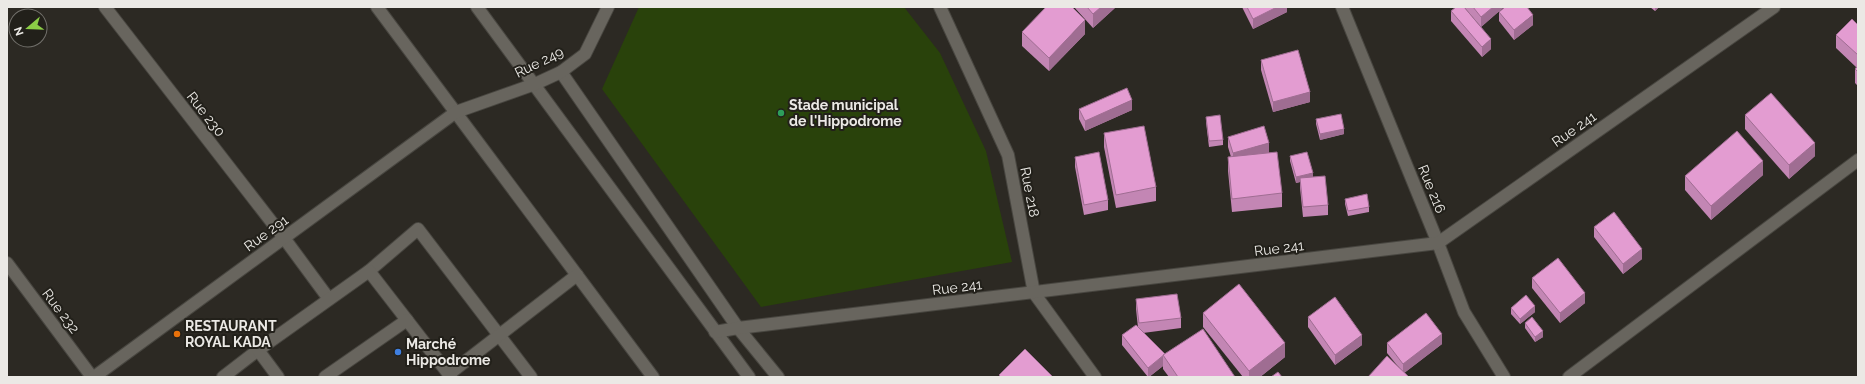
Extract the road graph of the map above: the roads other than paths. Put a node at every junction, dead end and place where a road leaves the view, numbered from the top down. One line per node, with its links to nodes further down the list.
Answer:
1 (105, 7): 12 (street, Rue 230)
2 (377, 7): 10 (street)
3 (477, 7): 9 (street)
4 (608, 7): 8 (street, Rue 249)
5 (940, 7): 17 (street, Rue 218)
6 (1774, 7): 13 (street, Rue 241)
7 (1348, 9): 13 (street, Rue 216)
8 (561, 72): 9 (street, Rue 249); 20 (street)
9 (535, 84): 10 (street, Rue 249); 21 (street)
10 (456, 112): 12 (street, Rue 291); 16 (street)
11 (1858, 160): 35 (street)
12 (284, 238): 18 (street, Rue 230); 25 (street, Rue 291)
13 (1438, 243): 17 (street, Rue 241); 34 (street, Rue 216)
14 (7, 263): 25 (street, Rue 232)
15 (369, 271): 18 (street); 19 (street); 22 (street)
16 (577, 275): 22 (street); 30 (street)
17 (1034, 293): 20 (street, Rue 241); 33 (street, Rue 218)
18 (329, 299): 23 (street)
19 (407, 320): 24 (street); 28 (street)
20 (738, 328): 21 (street, Rue 241); 32 (street)
21 (716, 332): 31 (street)
22 (499, 335): 24 (street); 29 (street)
23 (258, 350): 26 (street); 27 (street)
24 (450, 376)
25 (93, 377)
26 (223, 377)
27 (278, 377)
28 (325, 377)
29 (531, 377)
30 (653, 377)
31 (749, 377)
32 (778, 377)
33 (1095, 377)
34 (1504, 377)
35 (1569, 377)

